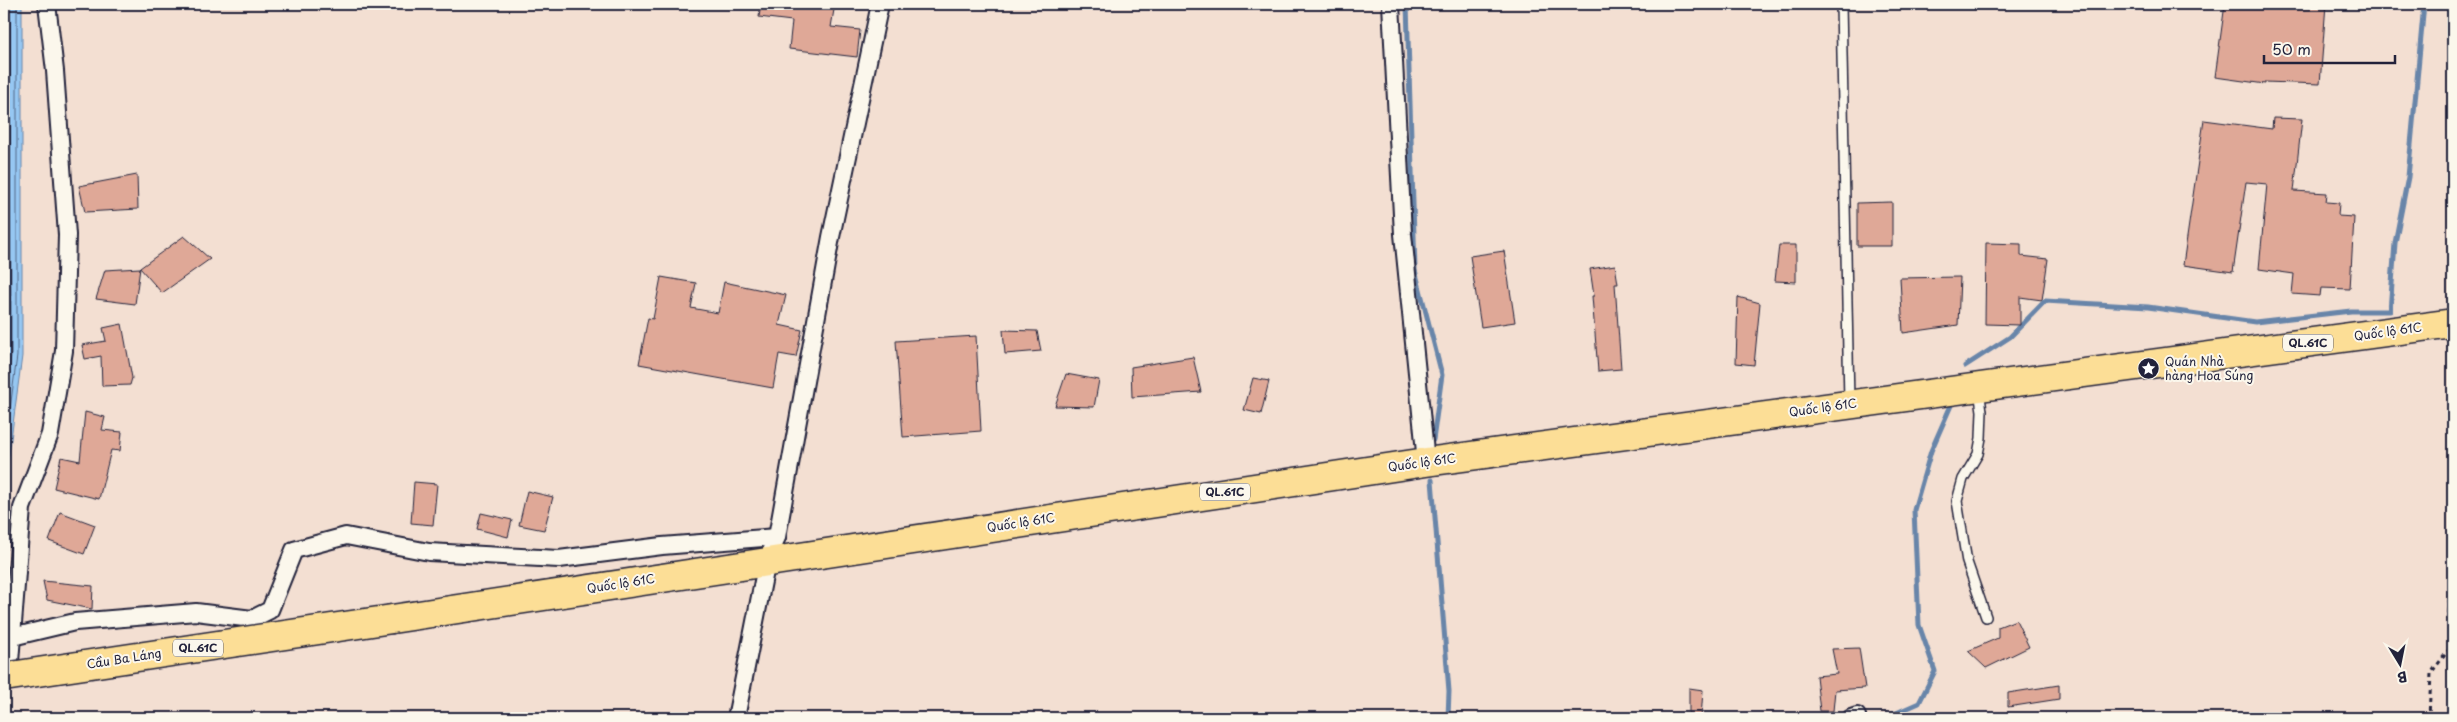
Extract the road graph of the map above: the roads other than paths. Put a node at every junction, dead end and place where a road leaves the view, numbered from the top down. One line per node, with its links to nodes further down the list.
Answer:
1 (47, 4): 12 (street)
2 (880, 4): 9 (street)
3 (1391, 4): 8 (street)
4 (1841, 4): 7 (lane)
5 (2453, 323): 6 (highway, Quốc lộ 61C / QL.61C)
6 (1979, 387): 7 (highway, Quốc lộ 61C / QL.61C); 10 (lane)
7 (1850, 404): 8 (highway, Quốc lộ 61C / QL.61C)
8 (1426, 462): 9 (highway, Quốc lộ 61C / QL.61C)
9 (772, 549): 11 (highway, Quốc lộ 61C / QL.61C); 12 (street); 15 (street)
10 (1986, 617)
11 (392, 619): 13 (highway, Cầu Ba Láng / QL.61C, bridge)
12 (12, 637): 14 (street)
13 (4, 677)
14 (4, 682)
15 (736, 718)

